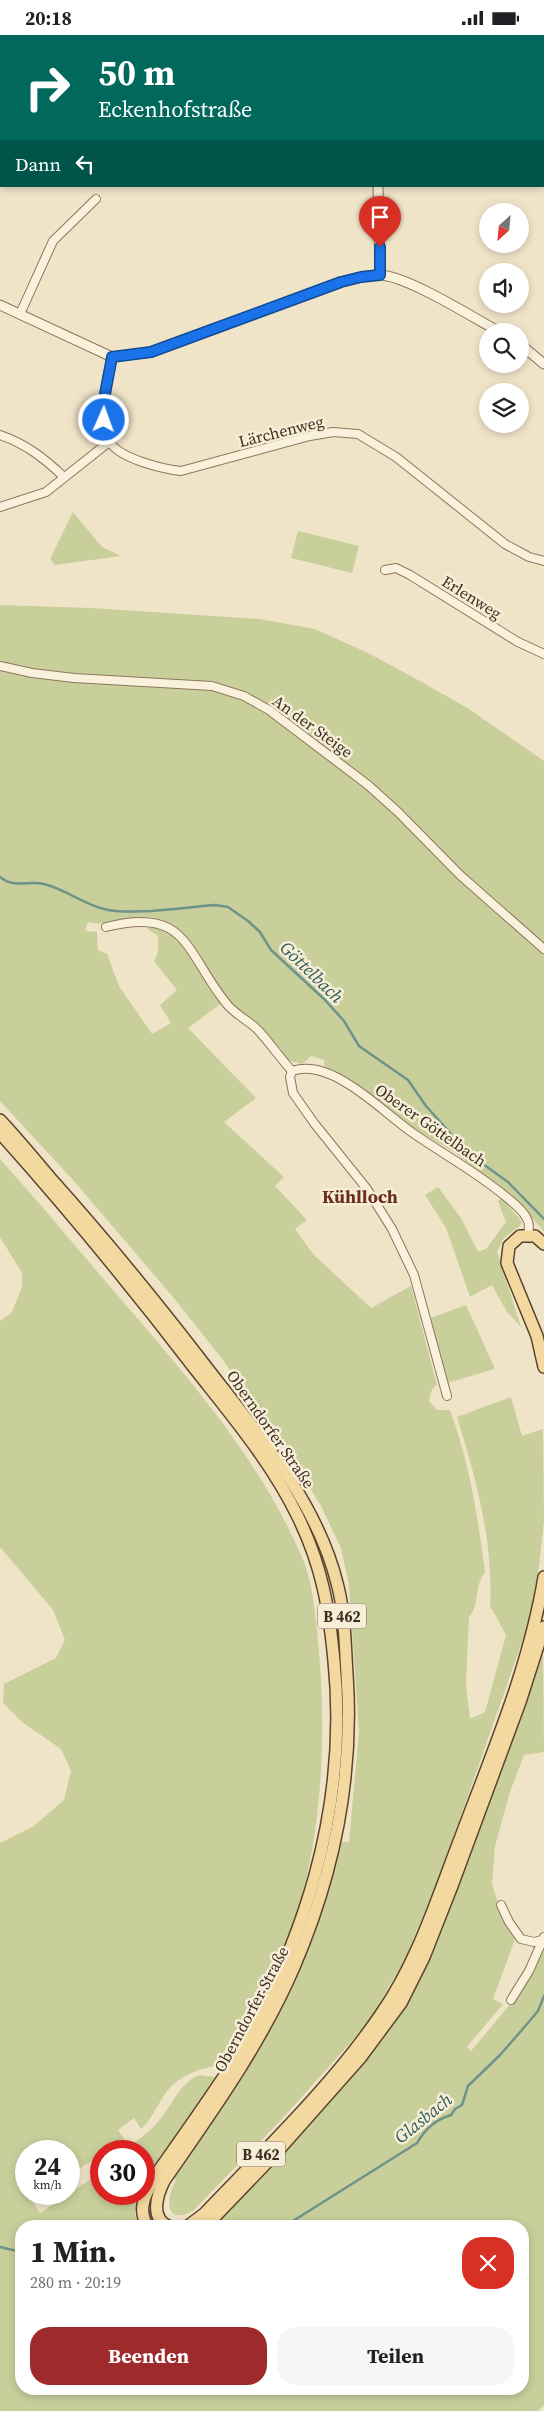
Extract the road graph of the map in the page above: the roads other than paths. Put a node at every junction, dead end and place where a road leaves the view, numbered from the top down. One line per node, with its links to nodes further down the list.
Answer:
1 (378, 187): 3 (street)
2 (96, 199): 5 (street)
3 (380, 275): 6 (street); 8 (street)
4 (0, 305): 5 (street)
5 (20, 314): 8 (street)
6 (483, 323)
7 (529, 351): 9 (street)
8 (112, 357): 11 (street)
9 (544, 363)
10 (0, 435): 12 (street)
11 (109, 442): 12 (street); 14 (street, Lärchenweg)
12 (64, 477): 13 (street)
13 (0, 507)
14 (544, 561)
15 (385, 570): 16 (street, Erlenweg)
16 (544, 654)
17 (0, 666): 19 (street, An der Steige)
18 (106, 927): 20 (street)
19 (544, 949)
20 (292, 1071): 23 (street, Oberer Göttelbach); 26 (street)
21 (0, 1120): 33 (main road, Oberndorfer Straße / B 462)
22 (0, 1133): 32 (main road, Oberndorfer Straße / B 462)
23 (528, 1235): 24 (main road); 25 (main road)
24 (544, 1244)
25 (544, 1367)
26 (447, 1396)
27 (544, 1577): 34 (main road, B 462)
28 (544, 1627): 35 (main road, B 462)
29 (501, 1905): 30 (street)
30 (543, 1939): 31 (street)
31 (512, 2000)
32 (145, 2220)
33 (160, 2220)
34 (196, 2220)
35 (212, 2220)

